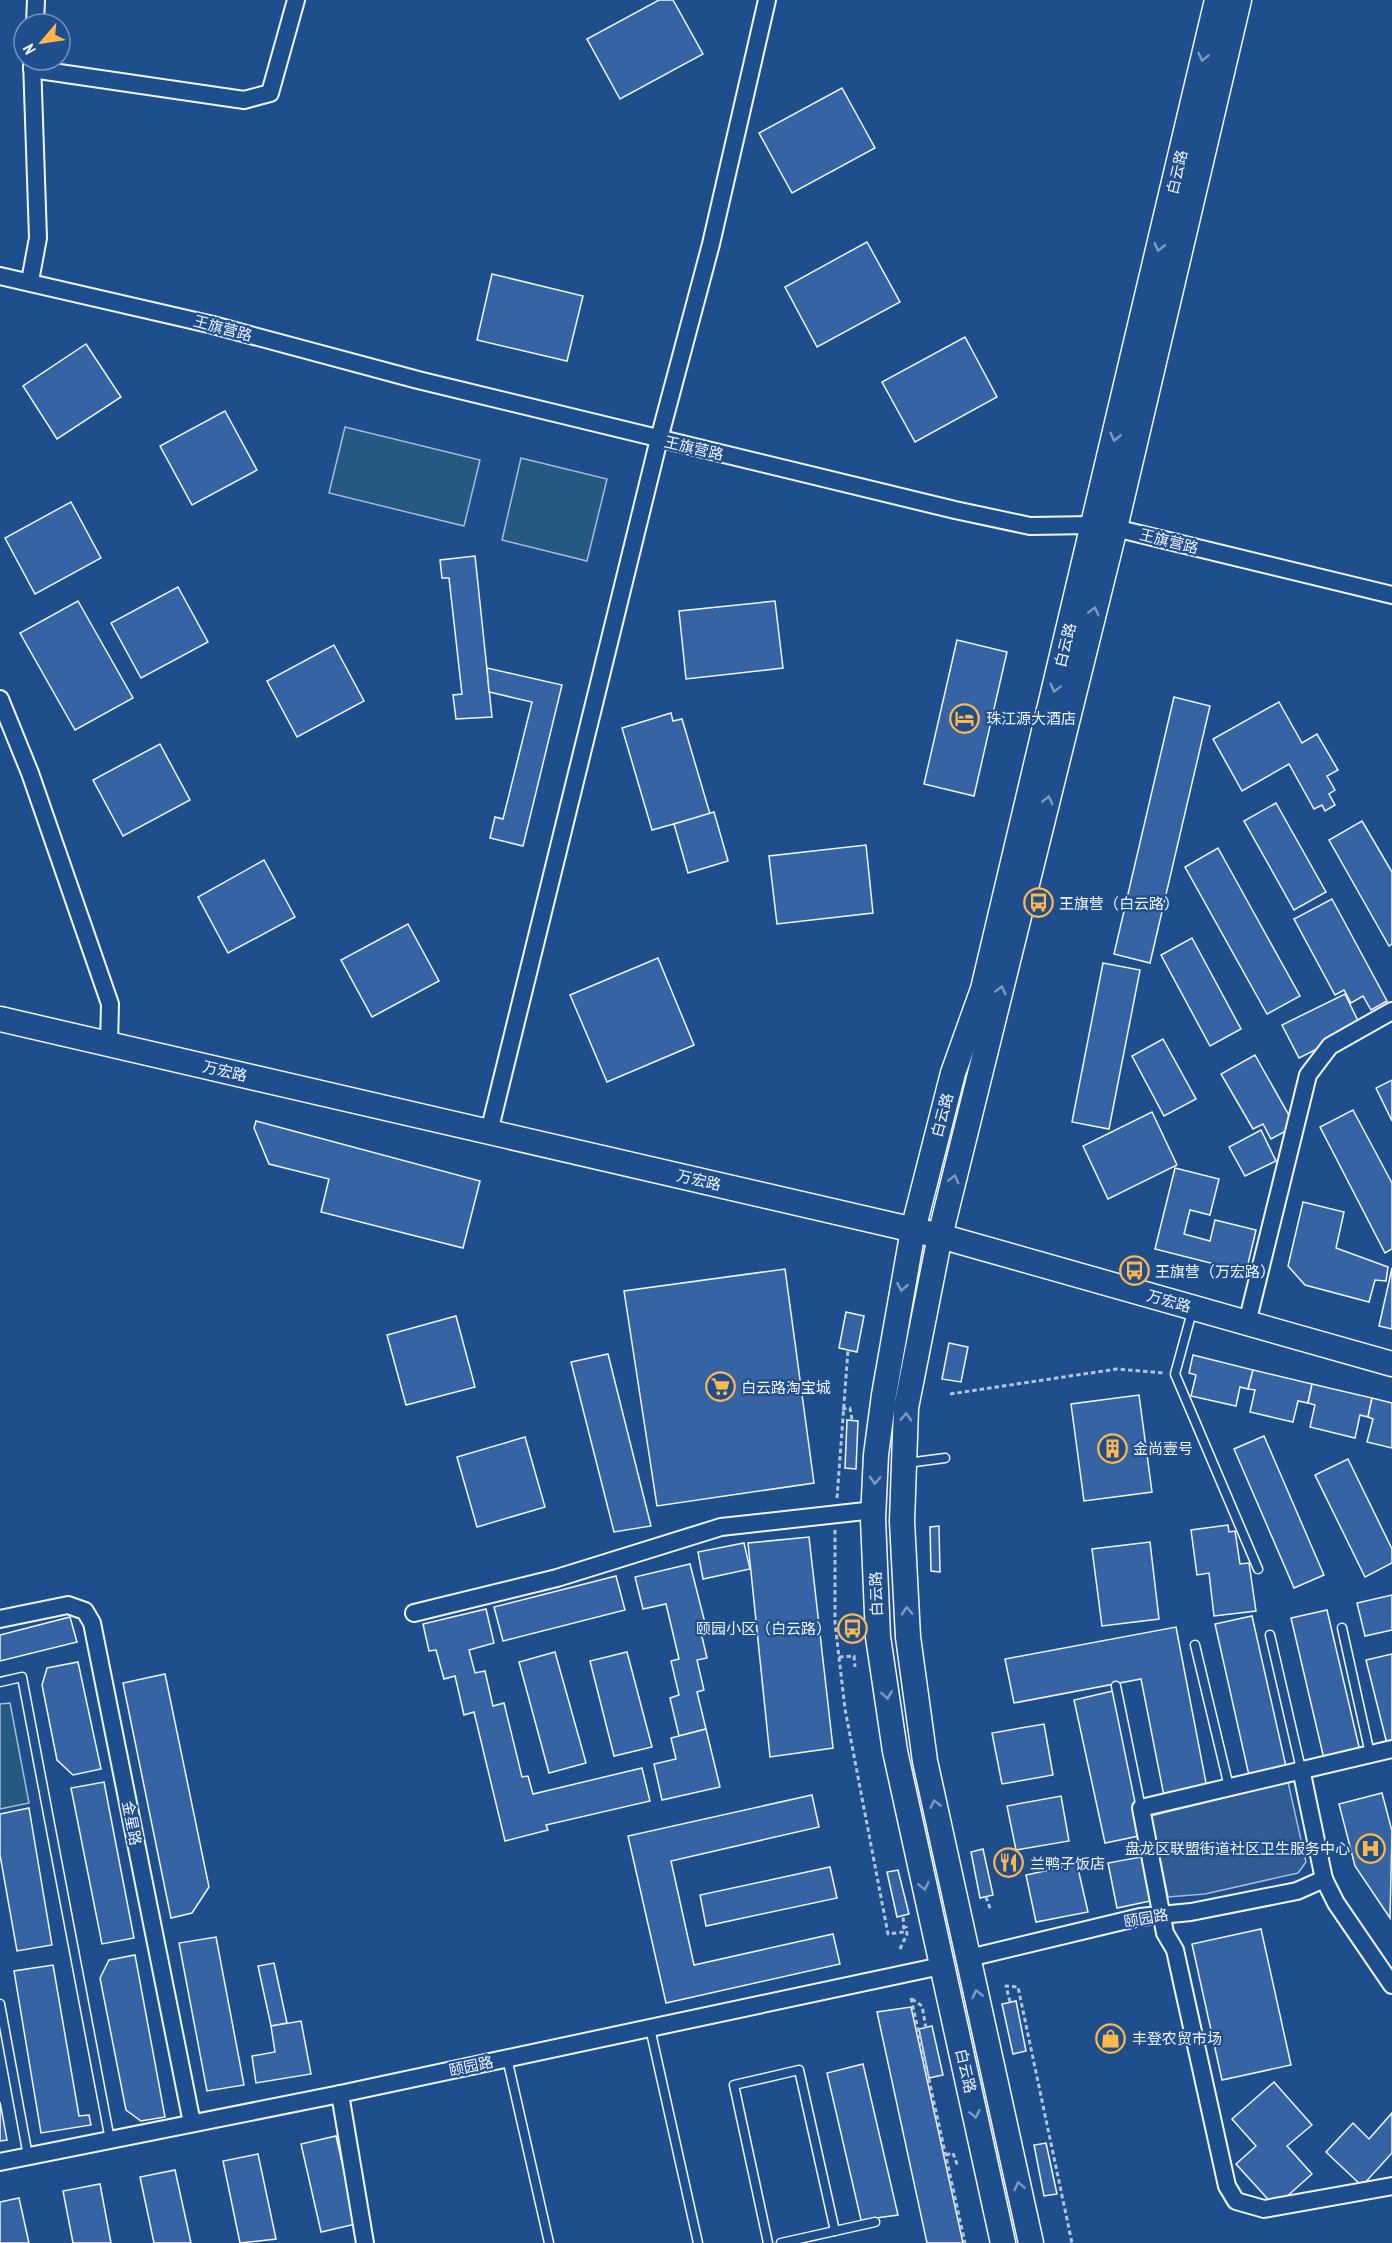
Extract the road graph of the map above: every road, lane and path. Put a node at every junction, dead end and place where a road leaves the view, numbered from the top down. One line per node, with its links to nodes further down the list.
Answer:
1 (296, 0): 6 (street)
2 (767, 0): 9 (street)
3 (1217, 0): 10 (main road, 白云路, one-way to 10)
4 (1239, 0): 10 (main road, 白云路)
5 (32, 72): 8 (street)
6 (72, 72)
7 (0, 276): 8 (street, 王旗营路)
8 (30, 281): 9 (street, 王旗营路)
9 (659, 439): 10 (street, 王旗营路); 16 (street)
10 (1105, 526): 11 (street, 王旗营路); 17 (main road, 白云路, one-way to 17); 18 (main road, 白云路, one-way to 10)
11 (1392, 595)
12 (0, 699): 15 (street)
13 (1392, 1011): 20 (street)
14 (0, 1019): 15 (main road, 万宏路)
15 (109, 1044): 16 (main road, 万宏路)
16 (489, 1132): 17 (main road, 万宏路)
17 (913, 1230): 18 (main road, 万宏路); 30 (main road, 白云路, one-way to 30)
18 (940, 1236): 19 (main road, 万宏路); 28 (main road, 白云路, one-way to 18)
19 (1193, 1308): 20 (main road, 万宏路); 23 (lane)
20 (1247, 1323): 22 (main road, 万宏路)
21 (848, 1350): 25 (path)
22 (1392, 1364)
23 (1174, 1374): 24 (path); 32 (lane)
24 (950, 1394)
25 (842, 1409): 26 (path); 29 (path)
26 (852, 1420)
27 (945, 1458): 28 (lane)
28 (904, 1463): 52 (main road, 白云路, one-way to 28)
29 (837, 1499)
30 (874, 1510): 33 (street); 53 (main road, 白云路, one-way to 53)
31 (835, 1527): 38 (path)
32 (1258, 1569)
33 (414, 1613)
34 (0, 1619): 61 (street, 金星路)
35 (1342, 1628): 43 (lane)
36 (1270, 1635): 44 (lane)
37 (1195, 1645): 45 (lane)
38 (839, 1657): 39 (path); 51 (path)
39 (855, 1667)
40 (0, 1682): 62 (lane)
41 (1116, 1686): 46 (lane)
42 (1392, 1749): 43 (street)
43 (1370, 1754): 44 (street)
44 (1301, 1770): 45 (street); 47 (street)
45 (1229, 1787): 46 (street)
46 (1141, 1808): 50 (street)
47 (1323, 1879): 50 (street, 颐园路); 54 (street)
48 (986, 1897): 49 (path)
49 (991, 1911)
50 (1163, 1915): 52 (street, 颐园路); 67 (street)
51 (900, 1949)
52 (969, 1958): 77 (main road, 白云路, one-way to 52)
53 (941, 1966): 57 (street, 颐园路); 76 (main road, 白云路, one-way to 76)
54 (1392, 1985)
55 (1010, 2002): 78 (path)
56 (0, 2004): 64 (lane)
57 (650, 2028): 59 (street, 颐园路); 72 (lane)
58 (926, 2028): 63 (path)
59 (507, 2058): 60 (street, 颐园路); 71 (lane)
60 (340, 2094): 61 (street, 颐园路); 70 (street)
61 (192, 2123): 62 (street, 颐园路)
62 (110, 2140): 64 (street, 颐园路)
63 (946, 2155): 66 (path); 75 (path)
64 (28, 2156): 65 (street, 颐园路)
65 (0, 2162)
66 (958, 2167)
67 (1392, 2187)
68 (875, 2222): 69 (lane)
69 (835, 2231): 73 (lane); 74 (lane)
70 (365, 2243)
71 (549, 2243)
72 (698, 2243)
73 (768, 2243)
74 (781, 2243)
75 (965, 2243)
76 (1003, 2243)
77 (1031, 2243)
78 (1072, 2243)

